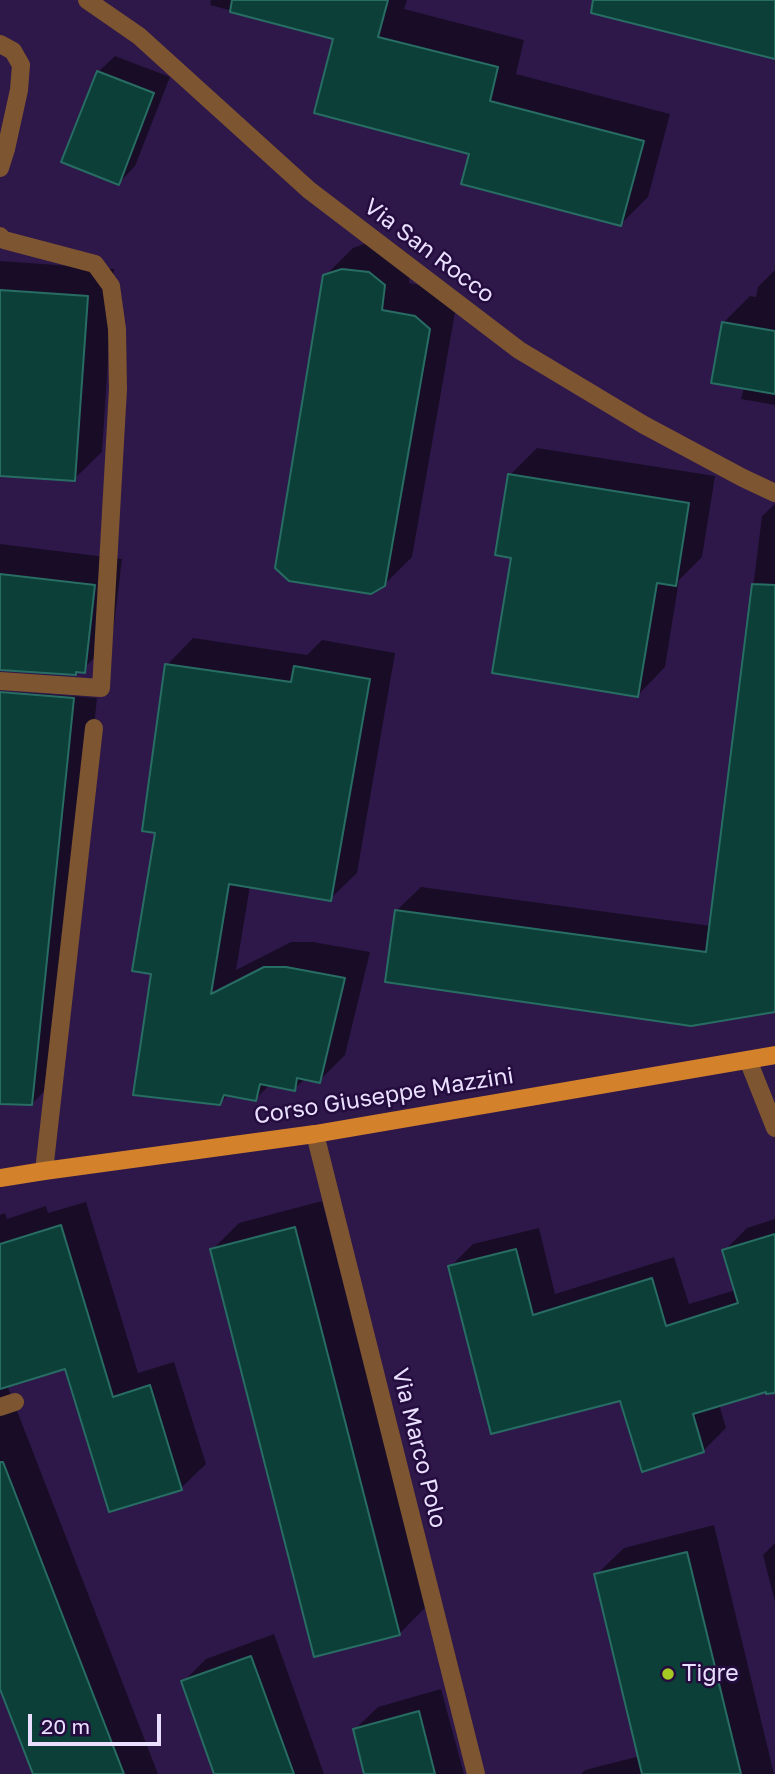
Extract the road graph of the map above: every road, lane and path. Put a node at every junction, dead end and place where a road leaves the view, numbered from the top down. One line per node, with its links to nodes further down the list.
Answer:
1 (87, 0): 5 (street, Via San Rocco)
2 (0, 44): 3 (street)
3 (0, 168)
4 (0, 236): 6 (street)
5 (775, 493)
6 (0, 681)
7 (94, 728): 12 (street)
8 (775, 1055): 9 (main road, Corso Giuseppe Mazzini)
9 (748, 1060): 10 (street); 11 (main road, Corso Giuseppe Mazzini)
10 (775, 1128)
11 (315, 1134): 12 (main road, Corso Giuseppe Mazzini); 14 (street, Via Marco Polo)
12 (44, 1171): 13 (main road, Corso Giuseppe Mazzini)
13 (0, 1178)
14 (476, 1774)

